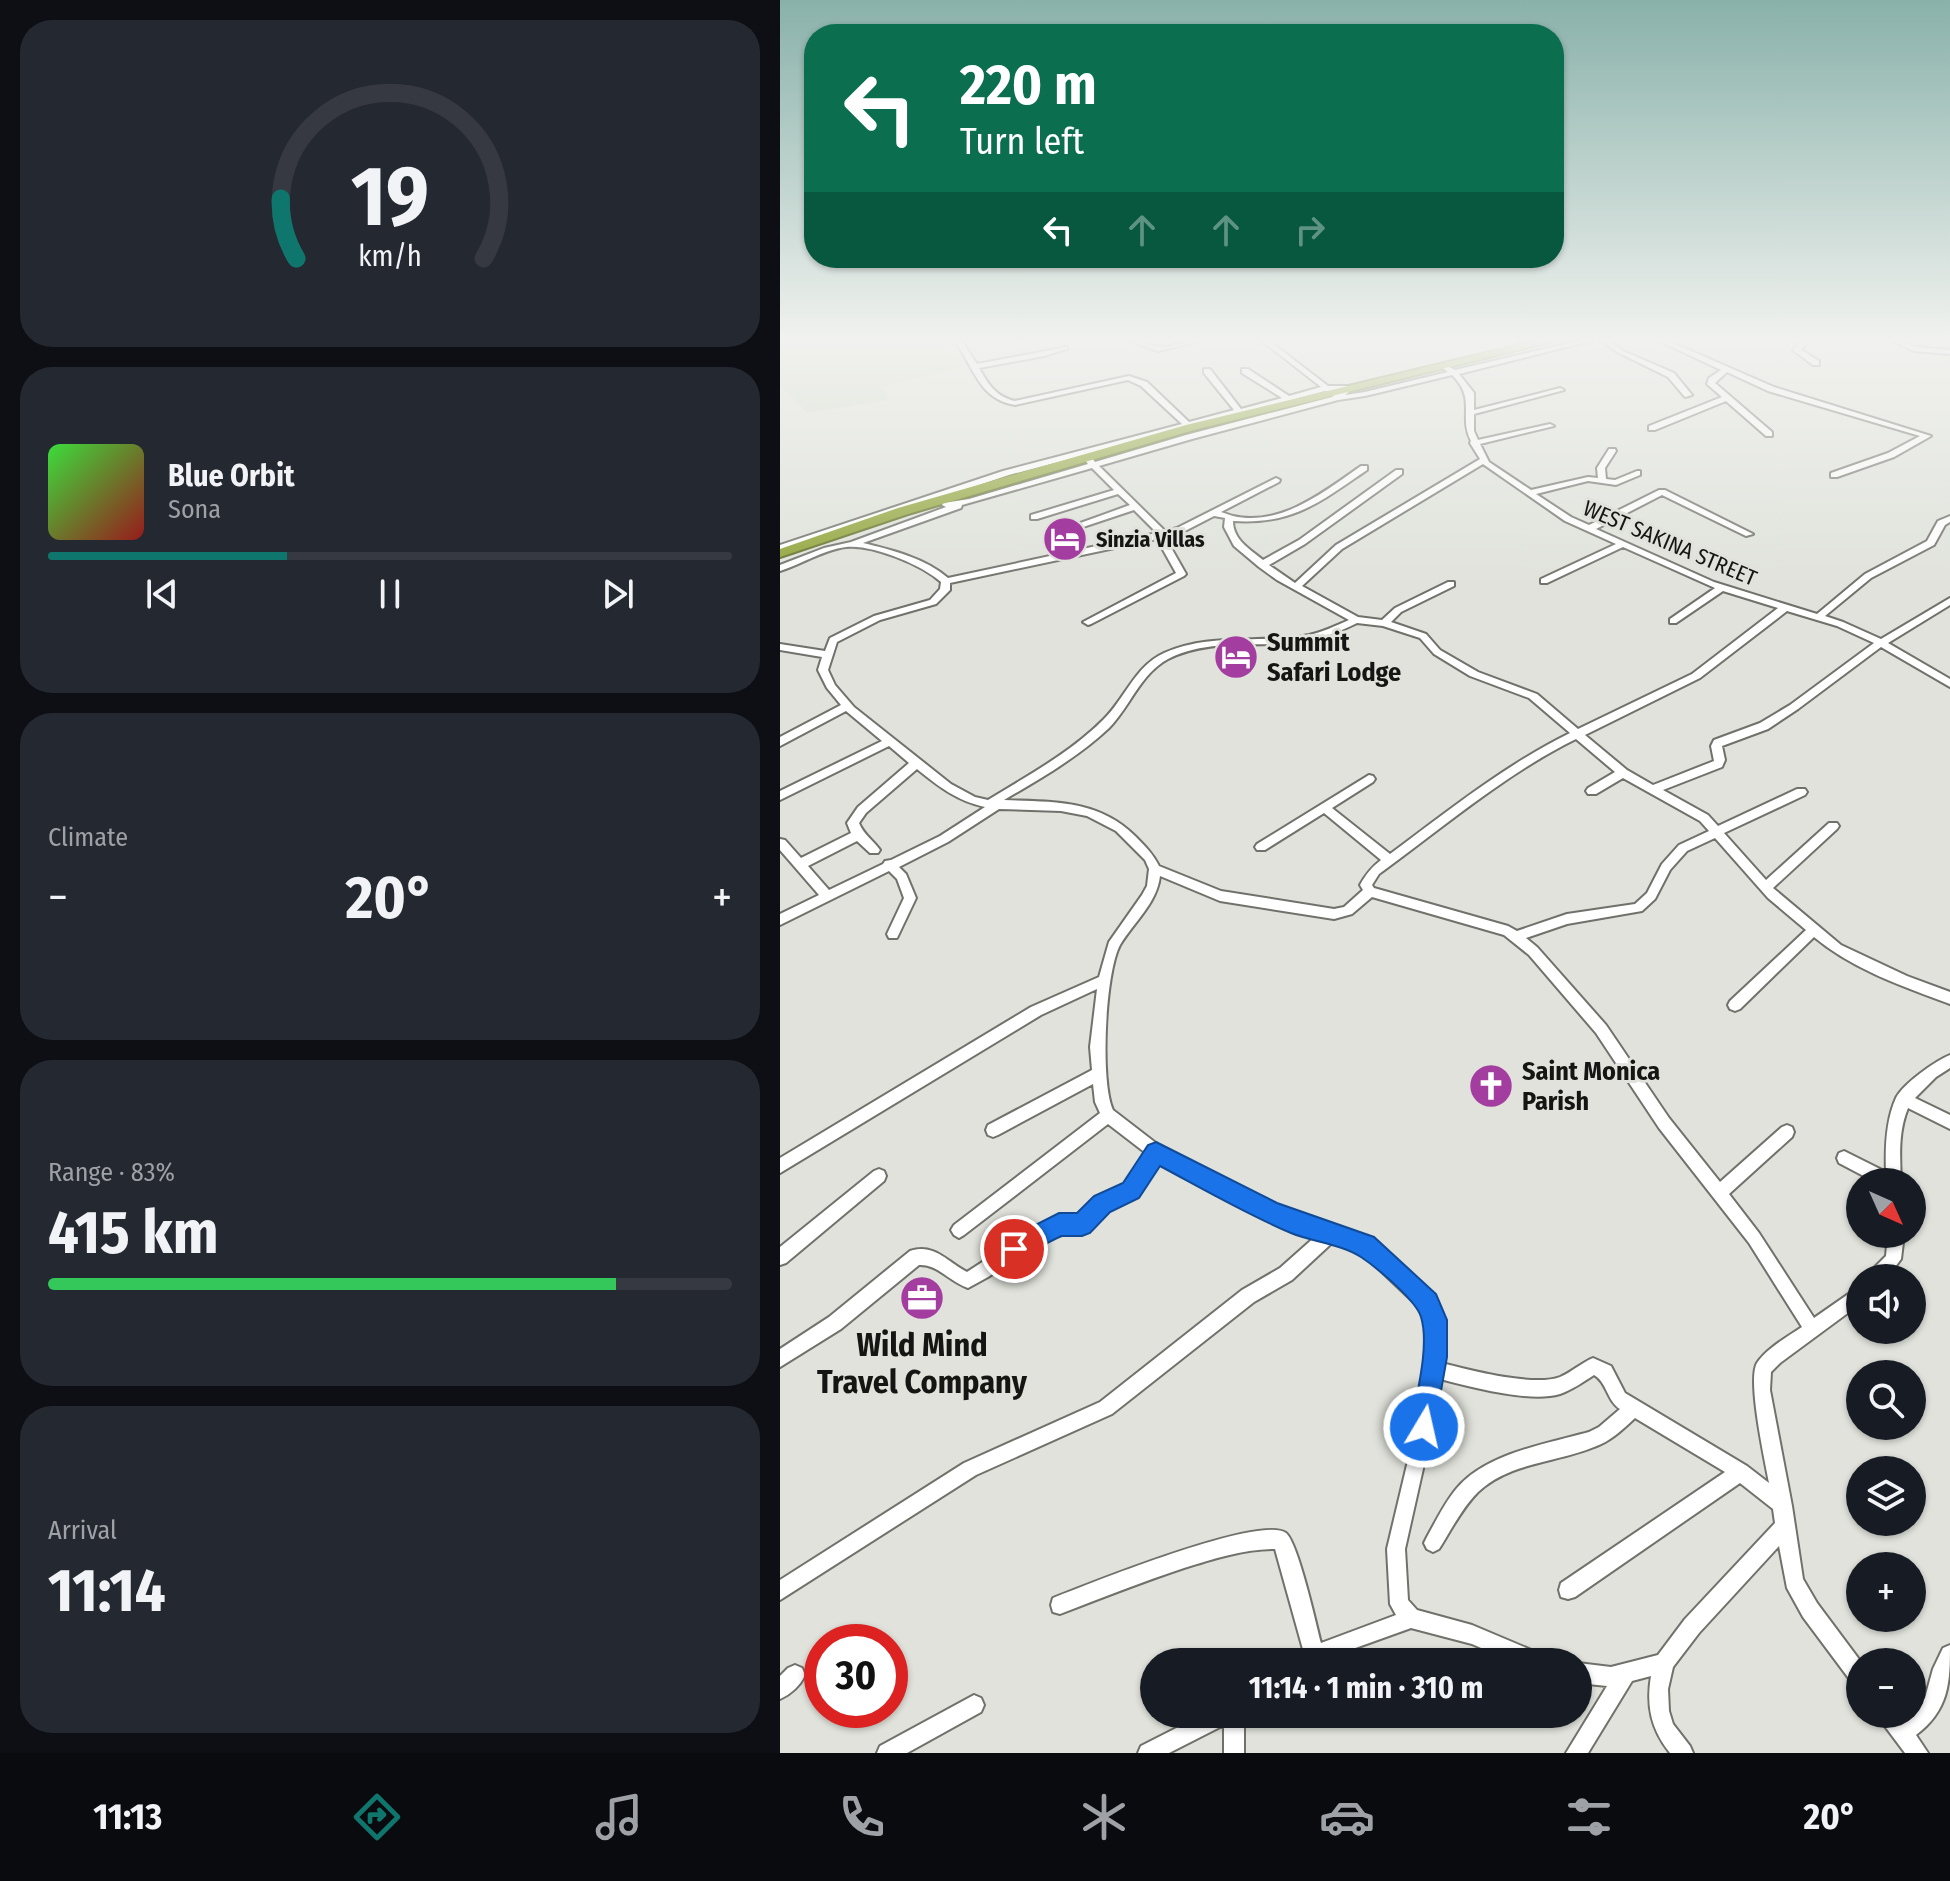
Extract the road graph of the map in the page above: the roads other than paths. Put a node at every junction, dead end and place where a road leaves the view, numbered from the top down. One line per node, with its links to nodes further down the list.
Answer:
1 (1192, 422): 8 (street)
2 (1217, 422): 9 (highway)
3 (1231, 422): 16 (street)
4 (1471, 422): 13 (street, WEST SAKINA STREET)
5 (1667, 422): 11 (street)
6 (1754, 422): 12 (street)
7 (1880, 422): 20 (street)
8 (1186, 423): 9 (highway); 38 (highway)
9 (1208, 425): 16 (highway)
10 (1550, 426): 13 (street)
11 (1652, 428)
12 (1769, 434)
13 (1474, 443): 15 (street, WEST SAKINA STREET)
14 (1612, 451): 22 (street)
15 (1484, 460): 24 (street, WEST SAKINA STREET); 45 (street)
16 (1091, 462): 23 (street); 25 (street); 26 (highway)
17 (1364, 468): 30 (street)
18 (1399, 472): 40 (street)
19 (1637, 473): 22 (street)
20 (1834, 475)
21 (1276, 480): 28 (street)
22 (1602, 480): 24 (street)
23 (1120, 491): 27 (street); 29 (street)
24 (1528, 493): 32 (street, WEST SAKINA STREET)
25 (965, 503): 26 (street); 36 (street)
26 (946, 505): 39 (highway)
27 (1136, 506): 33 (street); 35 (street)
28 (1214, 513): 30 (street); 35 (street)
29 (1034, 517)
30 (1230, 518): 40 (street)
31 (1950, 519): 49 (street)
32 (1589, 529): 34 (street); 37 (street, WEST SAKINA STREET)
33 (1065, 530)
34 (1749, 534)
35 (1162, 535): 42 (street); 52 (street)
36 (852, 544): 41 (street); 42 (street)
37 (1623, 544): 43 (street); 46 (street, WEST SAKINA STREET)
38 (780, 550)
39 (780, 560)
40 (1262, 565): 45 (street)
41 (780, 568)
42 (946, 581): 56 (street)
43 (1544, 581)
44 (1451, 584): 53 (street)
45 (1297, 586): 50 (street)
46 (1721, 588): 48 (street, WEST SAKINA STREET); 51 (street)
47 (1950, 601): 54 (street)
48 (1787, 606): 49 (street, WEST SAKINA STREET); 59 (street)
49 (1820, 616): 54 (street, WEST SAKINA STREET)
50 (1356, 620): 53 (street); 69 (street)
51 (1673, 621)
52 (1088, 622)
53 (1384, 623): 59 (street)
54 (1881, 643): 57 (street, WEST SAKINA STREET); 65 (street)
55 (780, 647): 56 (street)
56 (826, 654): 58 (street)
57 (1950, 684)
58 (847, 706): 60 (street); 61 (street)
59 (1578, 732): 63 (street); 77 (street)
60 (891, 741): 62 (street); 68 (street)
61 (780, 742)
62 (916, 763): 69 (street); 73 (street)
63 (1623, 773): 65 (street); 66 (street)
64 (1369, 779): 70 (street)
65 (1651, 790): 72 (street)
66 (1592, 791)
67 (1801, 792): 72 (street)
68 (780, 796)
69 (994, 804): 79 (street); 80 (street)
70 (1324, 807): 75 (street); 77 (street)
71 (1833, 826): 81 (street)
72 (1717, 830): 81 (street); 87 (street)
73 (858, 835): 76 (street); 78 (street)
74 (781, 843): 78 (street)
75 (1261, 847)
76 (874, 850)
77 (1391, 861): 82 (street)
78 (801, 864): 83 (street)
79 (889, 864): 83 (street); 86 (street)
80 (1155, 869): 82 (street); 88 (street)
81 (1766, 888): 85 (street)
82 (1370, 891): 87 (street)
83 (826, 895): 84 (street)
84 (780, 920)
85 (1813, 931): 89 (street); 90 (street)
86 (893, 934)
87 (1518, 936): 104 (street)
88 (1105, 980): 92 (street); 100 (street)
89 (1950, 998)
90 (1735, 1005)
91 (1950, 1061): 93 (street)
92 (1098, 1074): 94 (street); 96 (street)
93 (1903, 1099): 95 (street); 102 (street)
94 (1108, 1115): 98 (street); 105 (street)
95 (1950, 1122)
96 (993, 1130)
97 (1787, 1132): 104 (street)
98 (1156, 1152): 106 (street); 110 (street)
99 (1844, 1158): 101 (street)
100 (780, 1166)
101 (1864, 1168)
102 (1893, 1168)
103 (879, 1176): 107 (street)
104 (1719, 1193): 109 (street)
105 (959, 1230)
106 (1331, 1233): 111 (street); 117 (street)
107 (780, 1257)
108 (1846, 1303): 109 (street)
109 (1811, 1327): 114 (street)
110 (780, 1359)
111 (1432, 1369): 112 (street); 119 (street)
112 (1633, 1409): 113 (street); 115 (street)
113 (1741, 1472): 114 (street); 116 (street)
114 (1784, 1516): 124 (street); 125 (street)
115 (1433, 1543)
116 (1568, 1590)
117 (780, 1591)
118 (1060, 1605): 120 (street)
119 (1411, 1618): 121 (street); 122 (street)
120 (1308, 1648)
121 (1340, 1648)
122 (1503, 1648)
123 (1950, 1655): 129 (street)
124 (1846, 1658)
125 (1664, 1663): 128 (street); 140 (street)
126 (795, 1675): 130 (street)
127 (1592, 1675): 128 (street)
128 (1625, 1675): 139 (street)
129 (1946, 1687): 135 (street)
130 (780, 1689)
131 (974, 1705): 136 (street)
132 (1197, 1728): 137 (street)
133 (1234, 1728): 138 (street)
134 (1898, 1728): 135 (street)
135 (1902, 1733): 141 (street)
136 (887, 1753)
137 (1148, 1753)
138 (1234, 1753)
139 (1576, 1753)
140 (1683, 1753)
141 (1918, 1753)

